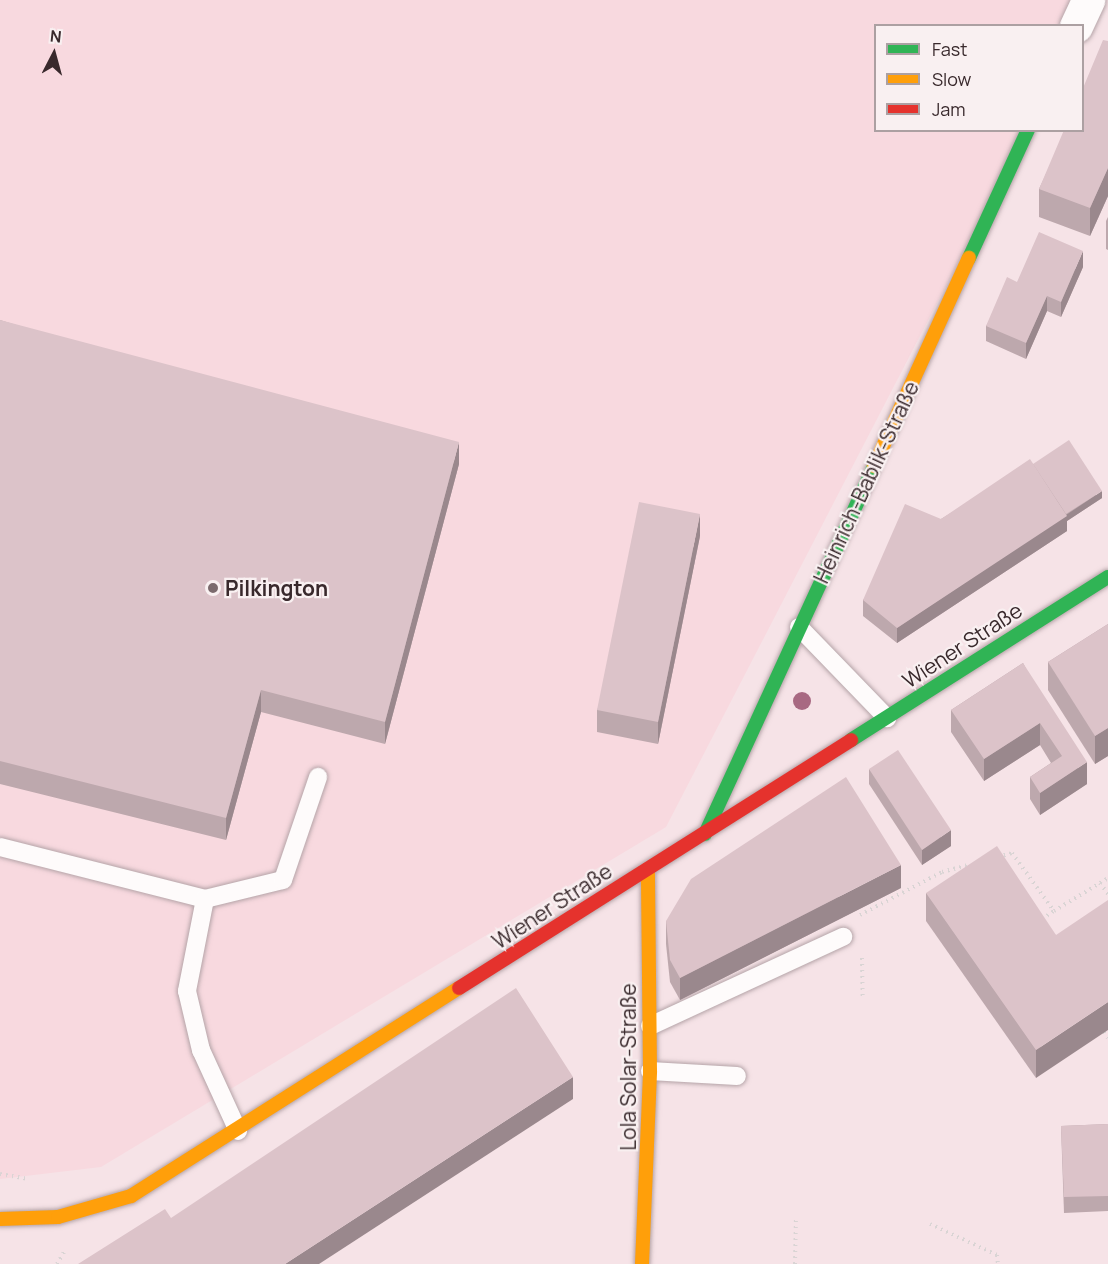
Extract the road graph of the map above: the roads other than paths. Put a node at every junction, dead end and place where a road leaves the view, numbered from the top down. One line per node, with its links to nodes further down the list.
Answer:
1 (1088, 0): 2 (street)
2 (1077, 24)
3 (1027, 132): 5 (main road, Heinrich-Bablik-Straße)
4 (1108, 577): 6 (main road, Wiener Straße)
5 (799, 627): 6 (lane); 8 (main road, Heinrich-Bablik-Straße)
6 (886, 718): 8 (main road, Wiener Straße)
7 (318, 777): 11 (lane)
8 (705, 834): 10 (main road, Wiener Straße)
9 (0, 847): 11 (lane)
10 (648, 869): 13 (main road, Lola Solar-Straße); 16 (main road, Wiener Straße)
11 (205, 899): 16 (lane)
12 (843, 937): 13 (lane)
13 (650, 1026): 14 (main road, Lola Solar-Straße)
14 (650, 1071): 15 (lane); 18 (main road, Lola Solar-Straße)
15 (737, 1076)
16 (238, 1131): 17 (main road, Wiener Straße)
17 (0, 1219)
18 (642, 1264)

